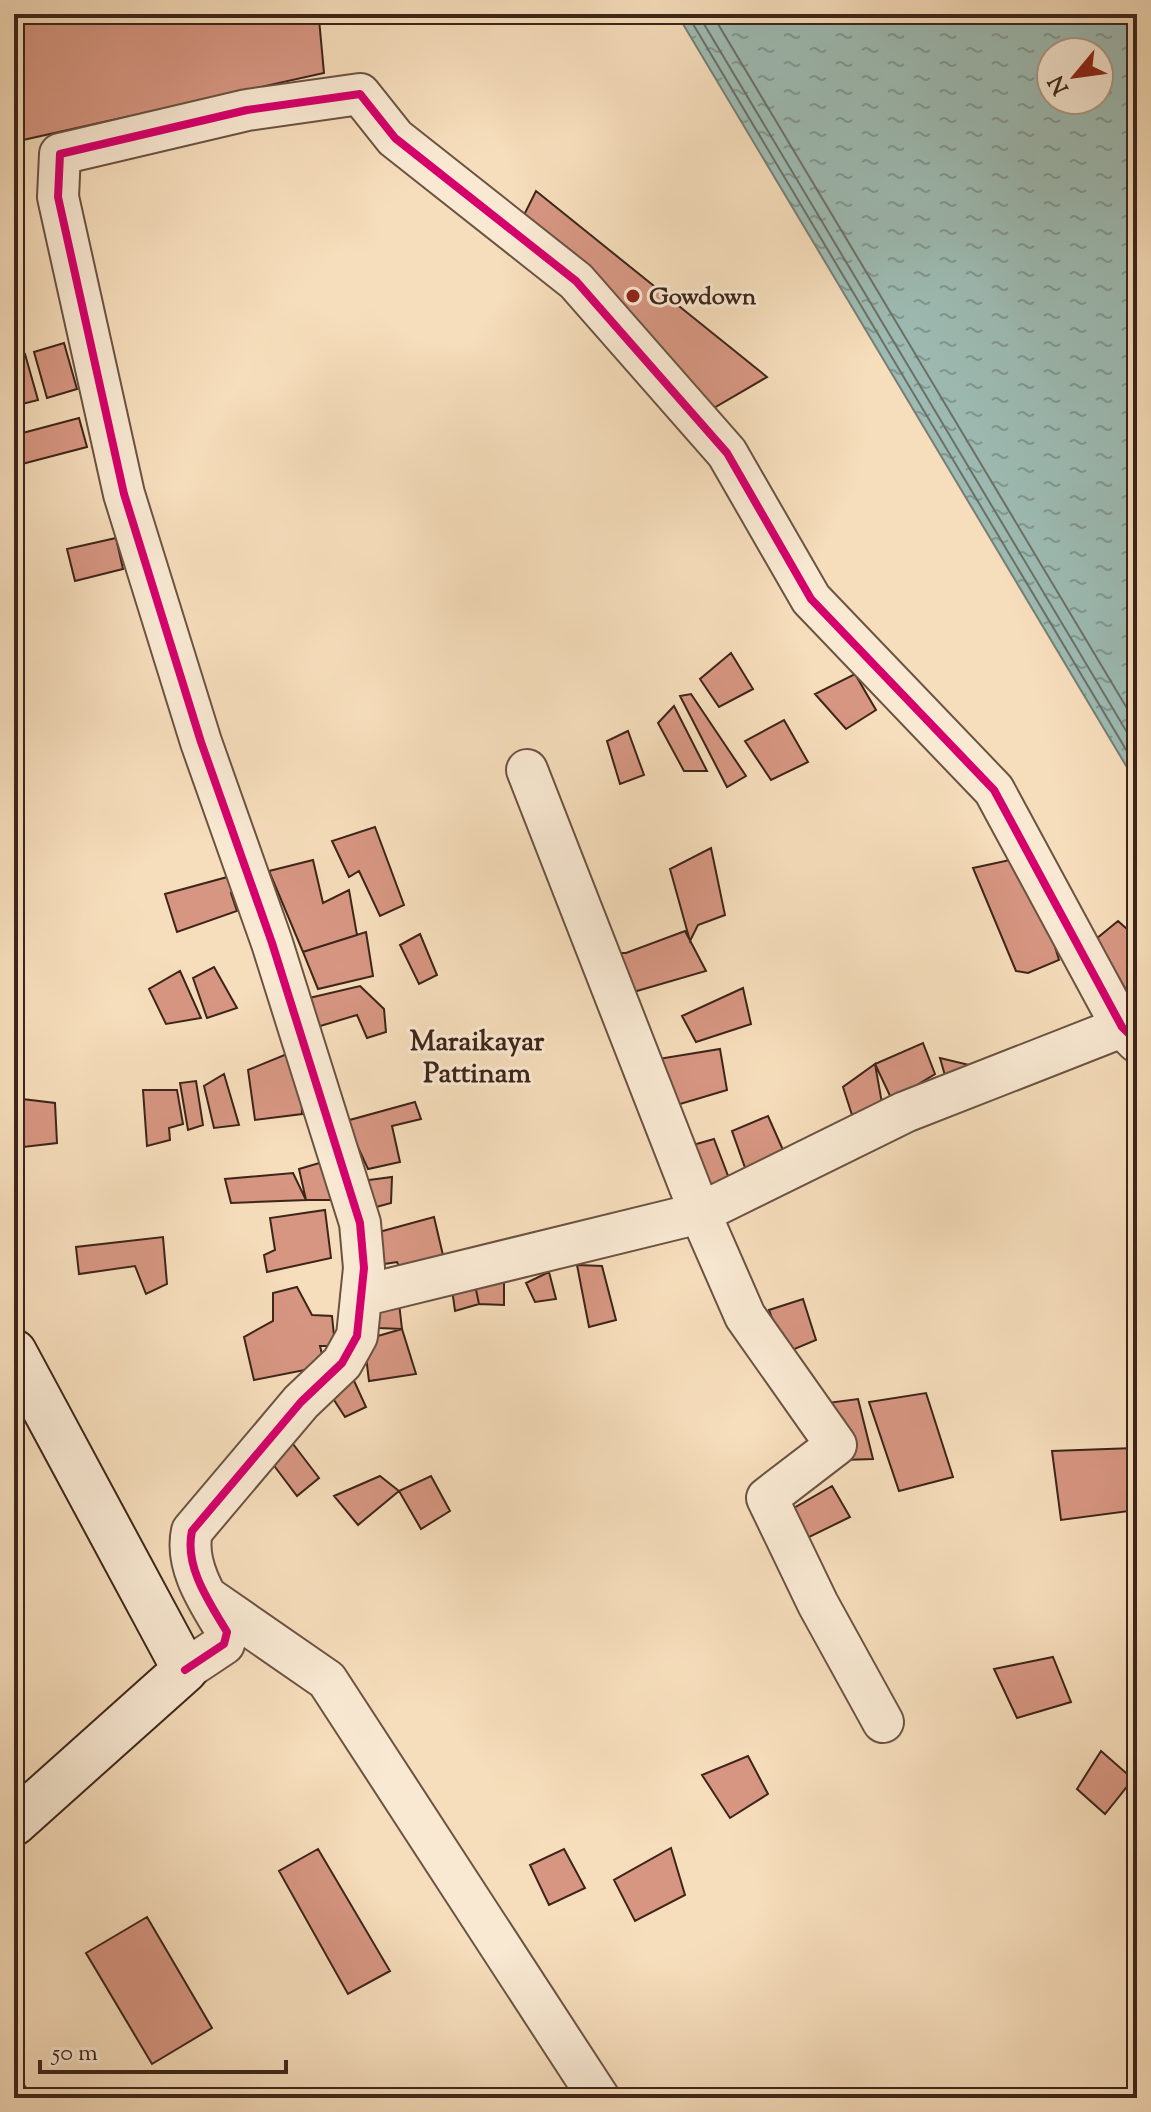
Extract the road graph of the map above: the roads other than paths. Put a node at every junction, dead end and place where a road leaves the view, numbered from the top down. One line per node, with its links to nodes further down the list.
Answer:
1 (527, 770): 3 (street)
2 (1130, 1034): 3 (street); 4 (street)
3 (700, 1213): 4 (street); 8 (street)
4 (361, 1296): 6 (street)
5 (14, 1352): 7 (street)
6 (204, 1595): 7 (street); 10 (street)
7 (185, 1670): 9 (street)
8 (883, 1722)
9 (14, 1823)
10 (599, 2098)

